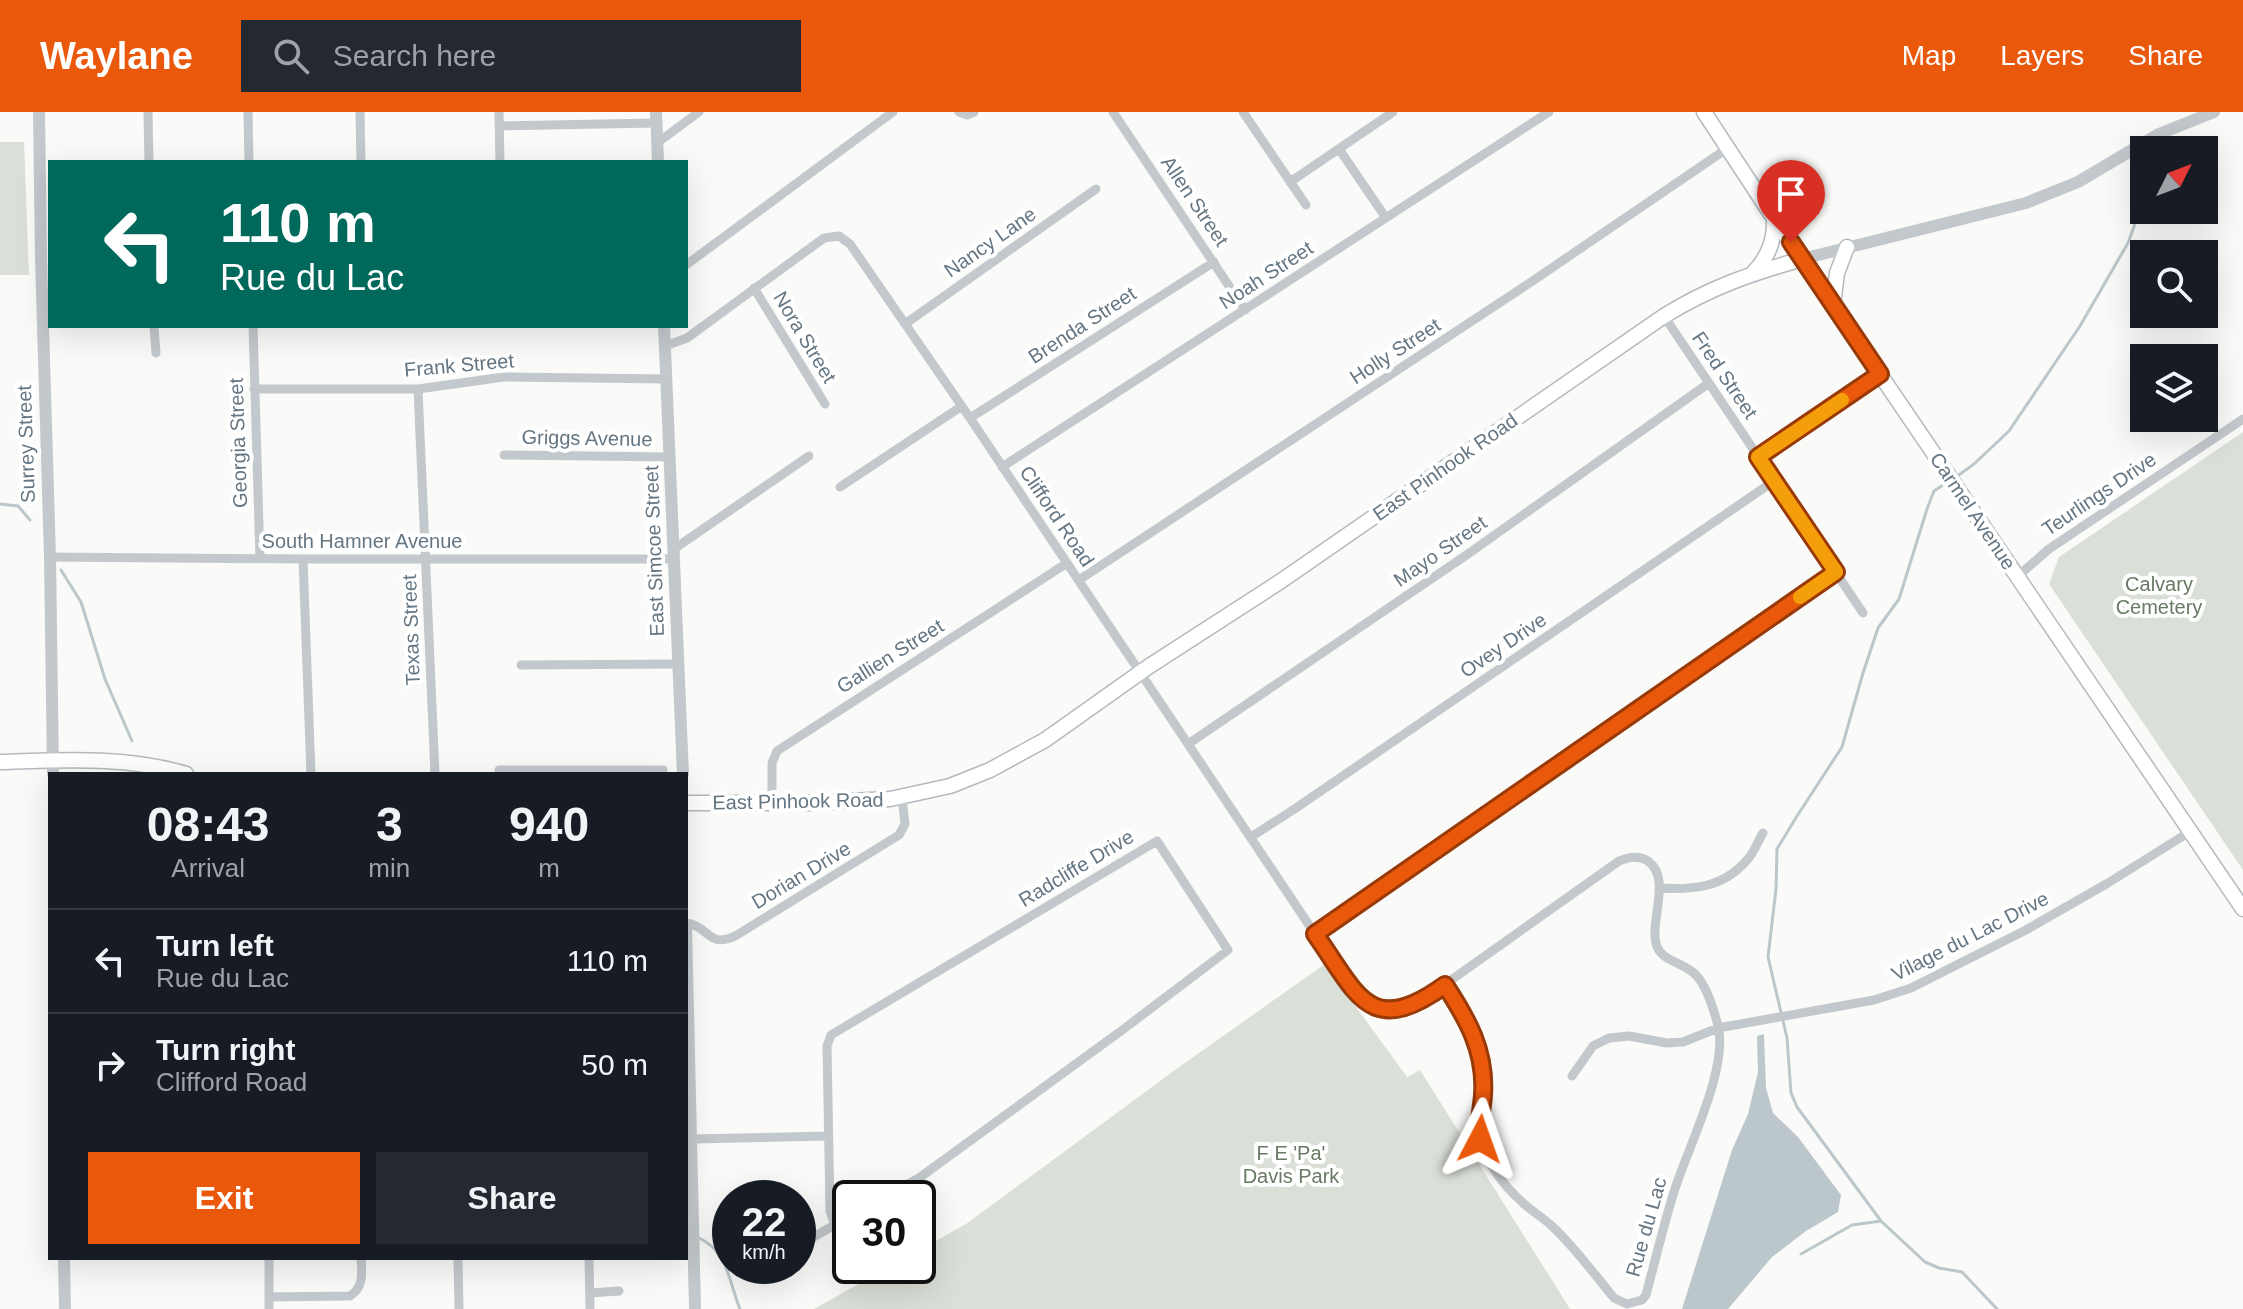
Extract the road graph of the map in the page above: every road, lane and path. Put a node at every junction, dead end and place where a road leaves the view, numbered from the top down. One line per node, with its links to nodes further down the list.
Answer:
1 (39, 112): 30 (street, Surrey Street)
2 (148, 112): 19 (street)
3 (248, 112): 20 (street)
4 (360, 112): 21 (street)
5 (499, 112): 15 (street)
6 (699, 112): 16 (street)
7 (893, 112): 33 (street)
8 (1113, 112): 32 (street, Allen Street)
9 (1243, 112): 24 (street)
10 (1393, 112): 18 (street)
11 (1549, 112): 27 (street, Noah Street)
12 (1704, 112): 17 (main road, Carmel Avenue)
13 (2214, 112): 29 (street, East Pinhook Road)
14 (656, 117): 15 (street); 16 (street)
15 (499, 126): 22 (street)
16 (657, 143): 23 (street)
17 (1728, 148): 28 (main road, Carmel Avenue); 69 (street, Holly Street)
18 (1339, 149): 24 (street); 27 (street)
19 (149, 160)
20 (249, 160)
21 (361, 160)
22 (500, 160)
23 (658, 160)
24 (1290, 182): 26 (street)
25 (1096, 189): 39 (street, Nancy Lane)
26 (1306, 205)
27 (1386, 218): 37 (street, Noah Street)
28 (1774, 219): 31 (main road, Carmel Avenue); 34 (main road)
29 (1847, 247): 31 (street, East Pinhook Road); 36 (main road)
30 (45, 259): 62 (street, Surrey Street)
31 (1802, 259): 34 (main road, East Pinhook Road); 36 (main road, Carmel Avenue)
32 (1214, 262): 37 (street, Allen Street); 52 (street, Brenda Street)
33 (688, 264)
34 (1752, 274): 38 (main road, East Pinhook Road)
35 (754, 288): 39 (street, Clifford Road); 43 (street, Clifford Road); 50 (street, Nora Street)
36 (1833, 304): 45 (main road, Carmel Avenue)
37 (1245, 310): 58 (street, Noah Street)
38 (1664, 316): 47 (street, Fred Street); 73 (main road, East Pinhook Road)
39 (905, 324): 51 (street, Clifford Road)
40 (154, 328): 44 (street)
41 (253, 328): 48 (street, Georgia Street)
42 (664, 328): 43 (street, East Simcoe Street)
43 (665, 346): 46 (street, East Simcoe Street)
44 (156, 353)
45 (1880, 374): 57 (street); 68 (main road, Carmel Avenue)
46 (666, 379): 49 (street, Frank Street); 56 (street, East Simcoe Street)
47 (1709, 383): 57 (street, Fred Street); 74 (street, Mayo Street)
48 (254, 389): 49 (street, Frank Street); 63 (street, Georgia Street)
49 (418, 389): 65 (street, Texas Street)
50 (825, 404)
51 (962, 406): 52 (street, Clifford Road); 60 (street)
52 (970, 418): 58 (street, Clifford Road)
53 (2243, 419): 68 (street, Teurlings Drive)
54 (504, 455): 56 (street, Griggs Avenue)
55 (809, 456): 61 (street)
56 (670, 457): 61 (street, East Simcoe Street)
57 (1758, 457): 59 (street, Fred Street)
58 (1002, 467): 66 (street, Clifford Road)
59 (1774, 481): 67 (street, Fred Street); 89 (street, Ovey Drive)
60 (840, 487)
61 (674, 554): 65 (street, South Hamner Avenue); 71 (street, East Simcoe Street)
62 (50, 557): 63 (street, South Hamner Avenue); 76 (street, Surrey Street)
63 (260, 559): 64 (street, South Hamner Avenue)
64 (303, 559): 65 (street, South Hamner Avenue); 80 (street)
65 (426, 559): 81 (street, Texas Street)
66 (1067, 563): 69 (street, Clifford Road); 85 (street, Gallien Street)
67 (1836, 572): 70 (street, Fred Street); 93 (street)
68 (2018, 576): 87 (main road, Carmel Avenue)
69 (1079, 580): 73 (street, Clifford Road)
70 (1863, 613)
71 (678, 664): 72 (street); 83 (street, East Simcoe Street)
72 (521, 665)
73 (1140, 672): 74 (street, Clifford Road); 84 (main road, East Pinhook Road)
74 (1188, 744): 89 (street, Clifford Road)
75 (0, 762): 76 (main road)
76 (53, 767): 79 (main road)
77 (499, 770): 82 (street)
78 (663, 770): 82 (street)
79 (178, 772)
80 (311, 772)
81 (435, 772)
82 (599, 772)
83 (683, 772)
84 (902, 797): 85 (main road, East Pinhook Road); 92 (street, Dorian Drive)
85 (772, 802): 86 (main road, East Pinhook Road)
86 (688, 803)
87 (2191, 831): 91 (main road, Carmel Avenue); 95 (street, Vilage du Lac Drive)
88 (1763, 833): 90 (street)
89 (1251, 837): 93 (street, Clifford Road)
90 (1659, 888): 94 (street); 95 (street, Rue du Lac)
91 (2243, 909)
92 (688, 925)
93 (1315, 934): 94 (street, Clifford Road)
94 (1445, 985): 95 (street, Rue du Lac)
95 (1718, 1028): 97 (street, Vilage du Lac Drive)
96 (688, 1064): 99 (street)
97 (1572, 1076)
98 (828, 1136): 99 (street); 100 (street, Radcliffe Drive); 101 (street, Radcliffe Drive)
99 (692, 1139): 114 (street)
100 (915, 1180)
101 (832, 1217)
102 (64, 1260): 110 (street)
103 (269, 1260): 109 (street)
104 (361, 1260): 109 (street)
105 (458, 1260): 112 (street)
106 (589, 1260): 108 (street)
107 (619, 1291): 108 (street)
108 (590, 1293): 113 (street)
109 (269, 1297): 111 (street)
110 (65, 1309)
111 (269, 1309)
112 (459, 1309)
113 (590, 1309)
114 (695, 1309)

